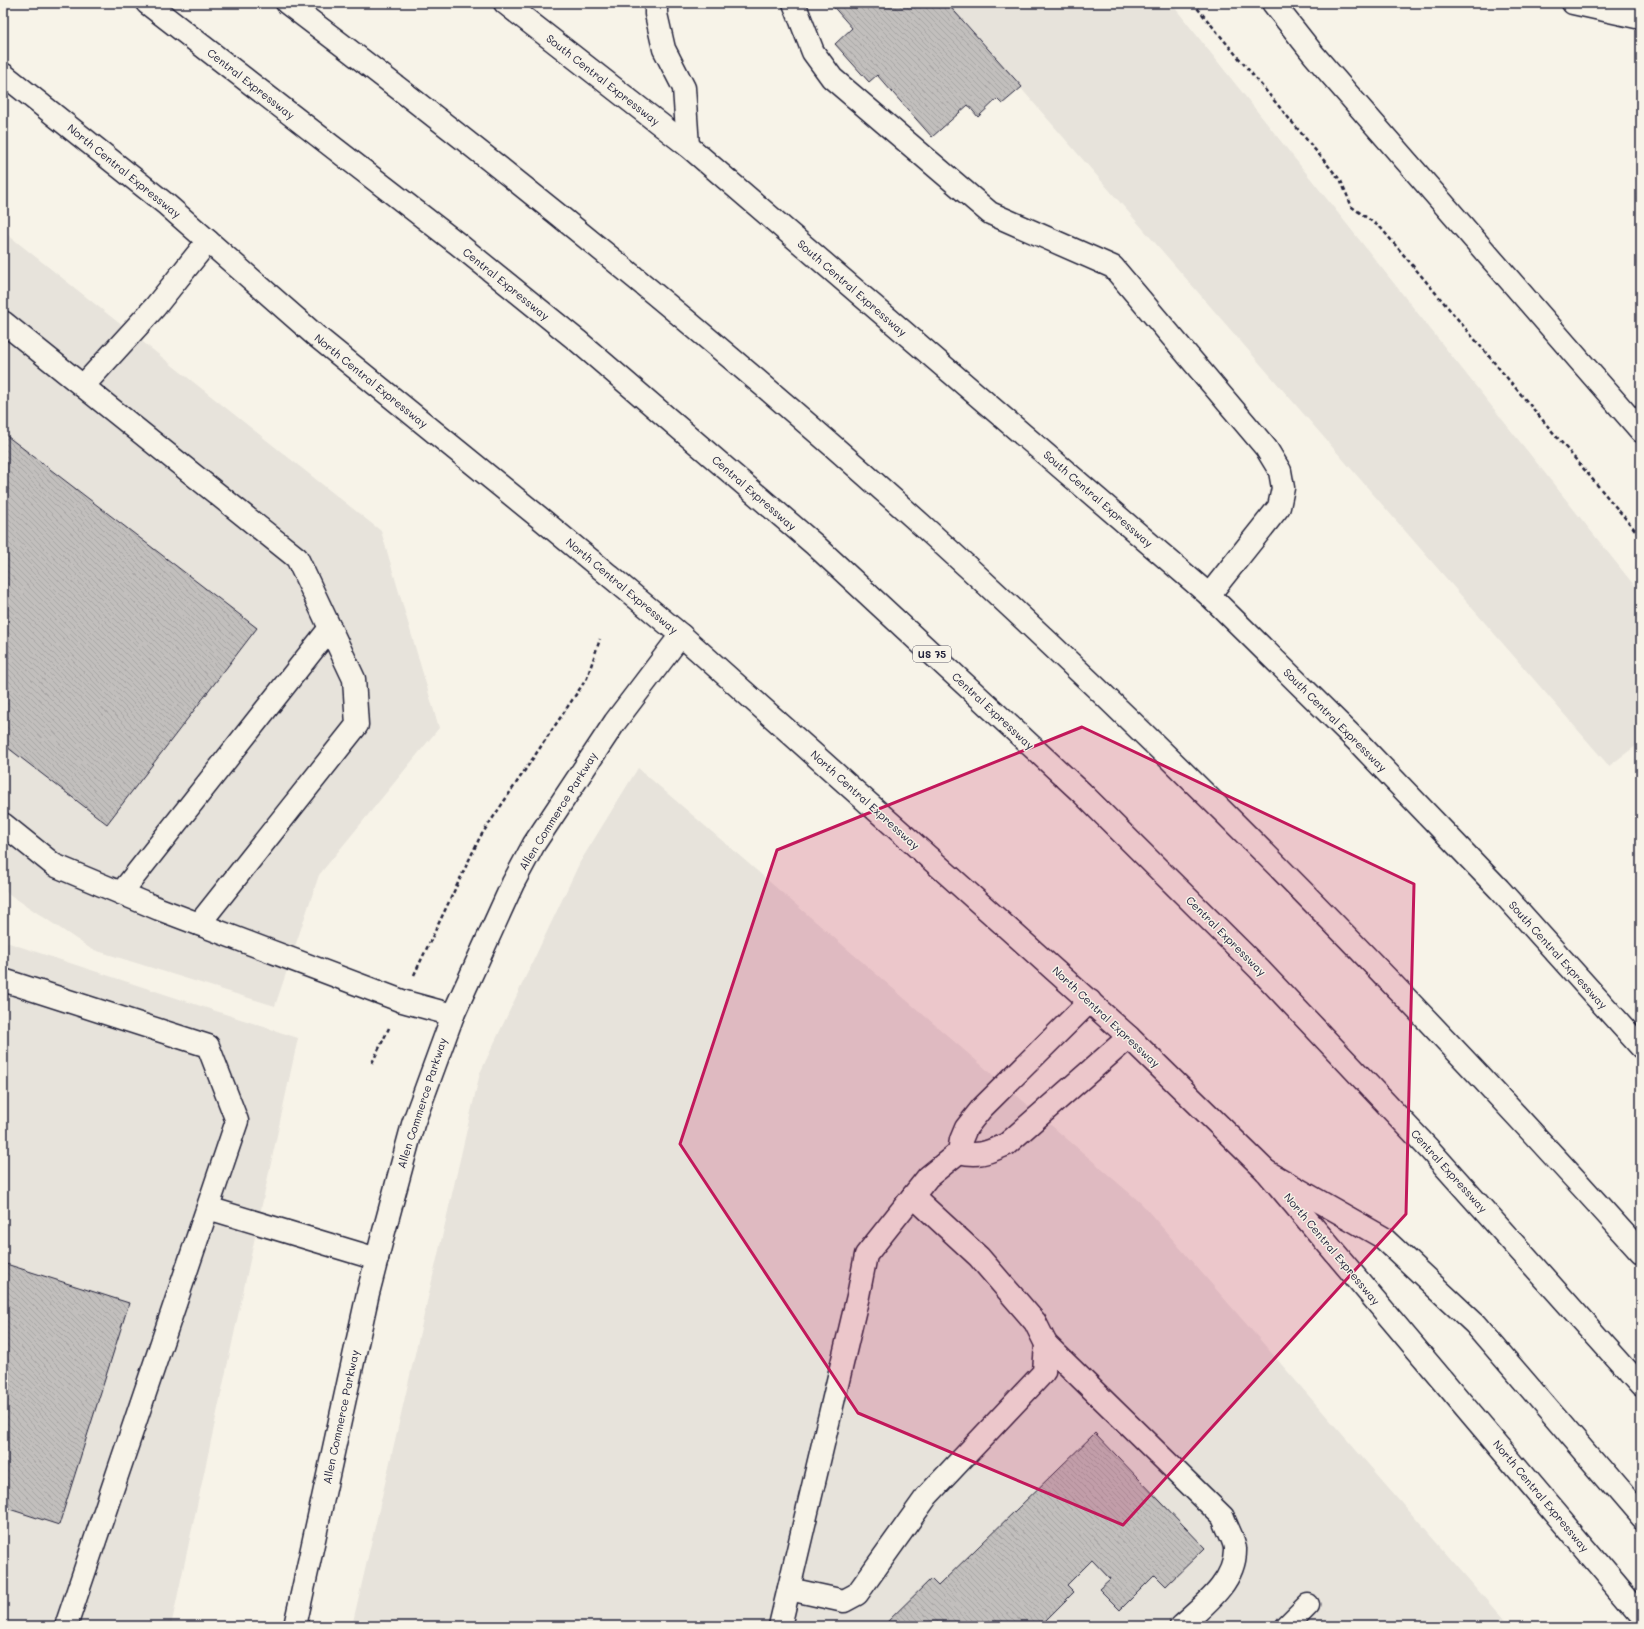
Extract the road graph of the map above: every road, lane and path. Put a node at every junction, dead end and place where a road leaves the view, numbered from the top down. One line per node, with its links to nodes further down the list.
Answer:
1 (147, 3): 38 (main road, Central Expressway / US 75)
2 (287, 3): 35 (main road)
3 (505, 3): 11 (main road, South Central Expressway)
4 (656, 3): 11 (main road)
5 (794, 3): 17 (main road)
6 (1193, 3): 16 (path)
7 (1273, 3): 15 (main road)
8 (1573, 3): 9 (main road)
9 (1641, 18)
10 (3, 74): 12 (main road, North Central Expressway)
11 (688, 146): 17 (main road, South Central Expressway)
12 (208, 241): 14 (main road); 19 (main road, North Central Expressway)
13 (3, 322): 14 (main road)
14 (83, 386): 18 (main road)
15 (1641, 431)
16 (1641, 537)
17 (1209, 595): 29 (main road, South Central Expressway)
18 (330, 628): 22 (main road); 23 (main road)
19 (681, 635): 26 (main road, North Central Expressway); 27 (main road, Allen Commerce Parkway)
20 (600, 639): 25 (path)
21 (3, 824): 22 (main road)
22 (121, 893): 23 (main road)
23 (199, 924): 25 (main road)
24 (3, 980): 34 (main road)
25 (402, 1001): 27 (main road); 30 (path)
26 (1090, 1001): 28 (main road, North Central Expressway); 31 (main road)
27 (452, 1015): 36 (main road, Allen Commerce Parkway)
28 (1129, 1037): 31 (main road); 32 (main road, North Central Expressway)
29 (1641, 1047)
30 (372, 1063)
31 (959, 1152): 33 (main road)
32 (1266, 1171): 39 (main road); 42 (main road, North Central Expressway)
33 (913, 1196): 37 (main road); 40 (main road)
34 (208, 1208): 36 (main road); 43 (main road)
35 (1641, 1252)
36 (377, 1259): 44 (main road, Allen Commerce Parkway)
37 (1046, 1344): 40 (main road); 46 (main road)
38 (1641, 1386)
39 (1641, 1517)
40 (789, 1589): 45 (main road)
41 (1308, 1605): 47 (main road)
42 (1641, 1615)
43 (66, 1626)
44 (294, 1626)
45 (780, 1626)
46 (1181, 1626)
47 (1287, 1626)

